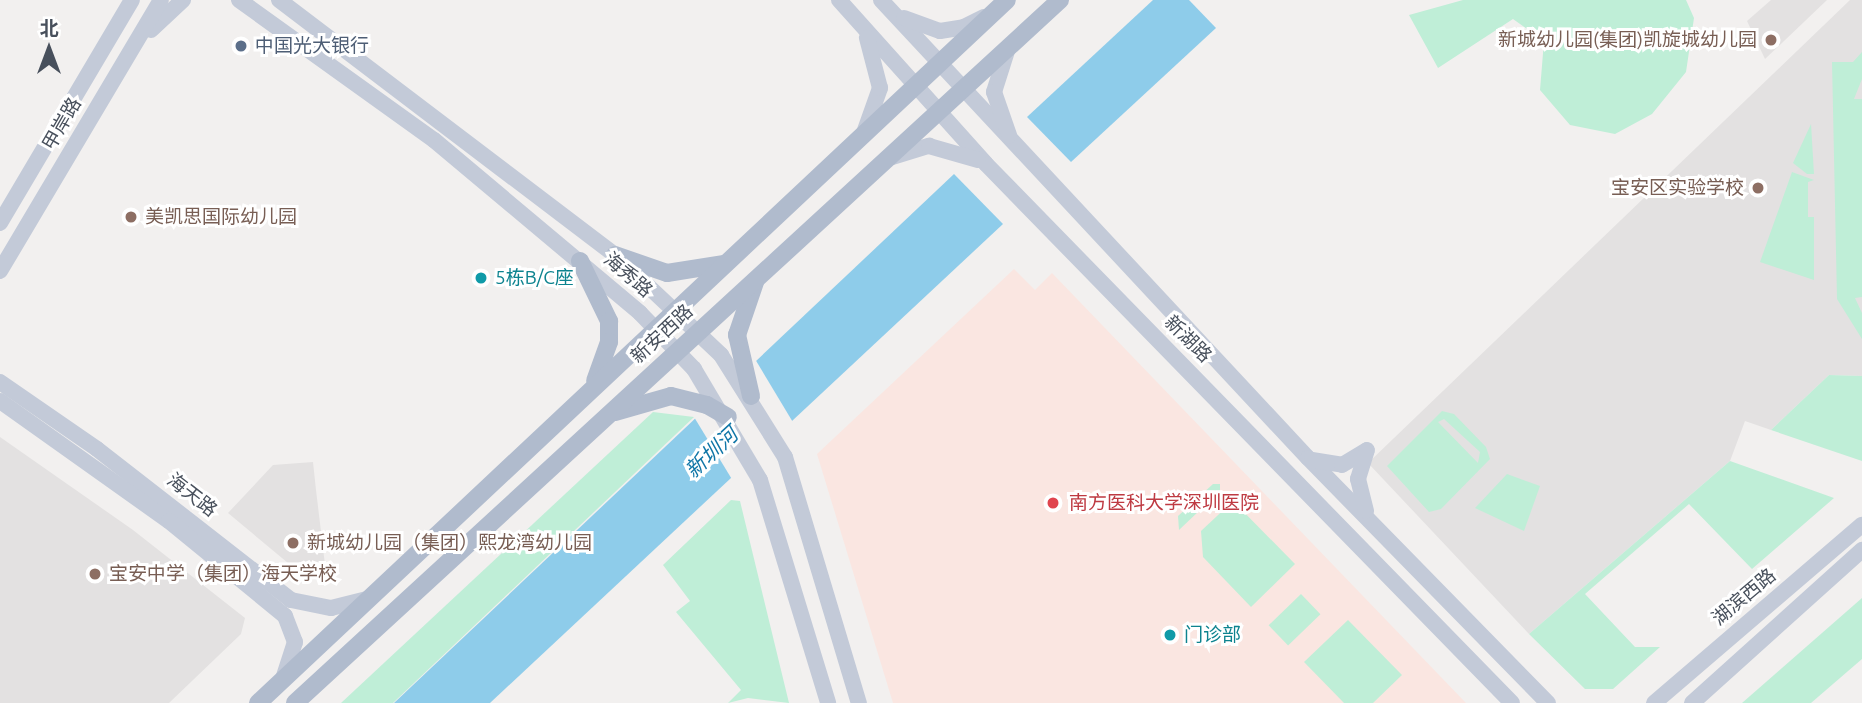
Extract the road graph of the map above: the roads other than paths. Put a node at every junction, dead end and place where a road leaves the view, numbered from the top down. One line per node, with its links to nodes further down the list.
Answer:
1 (127, 0): 14 (main road)
2 (132, 0): 14 (main road, 甲岸路)
3 (161, 0): 17 (main road, 甲岸路)
4 (183, 0): 17 (main road)
5 (229, 0): 12 (main road)
6 (239, 0): 12 (main road, 海秀路)
7 (279, 0): 26 (main road, 海秀路)
8 (839, 0): 13 (main road, 新湖路)
9 (1060, 0): 15 (main road, 新安西路)
10 (1005, 2): 11 (main road); 16 (main road, 新安西路)
11 (886, 4): 16 (main road, 新湖路)
12 (255, 9): 27 (main road, 海秀路)
13 (855, 18): 18 (main road, 新湖路); 21 (main road)
14 (120, 20): 25 (main road, 甲岸路)
15 (1010, 47): 19 (main road, 新安西路); 22 (main road)
16 (939, 63): 18 (main road, 新安西路); 19 (main road, 新湖路)
17 (121, 64): 29 (main road, 甲岸路)
18 (916, 85): 20 (main road, 新湖路); 21 (main road, 新安西路)
19 (961, 89): 20 (main road, 新安西路); 22 (main road, 新湖路)
20 (938, 109): 23 (main road, 新湖路); 24 (main road, 新安西路)
21 (864, 133): 28 (main road, 新安西路)
22 (1014, 146): 43 (main road, 新湖路)
23 (986, 164): 24 (main road); 49 (main road, 新湖路)
24 (872, 169): 30 (main road, 新安西路)
25 (0, 223)
26 (615, 255): 28 (main road); 31 (main road, 海秀路)
27 (580, 261): 32 (main road, 海秀路); 37 (main road)
28 (727, 263): 31 (main road, 新安西路)
29 (0, 271)
30 (761, 271): 33 (main road, 新安西路); 35 (main road)
31 (677, 309): 32 (main road, 新安西路); 33 (main road, 海秀路)
32 (657, 328): 34 (main road, 海秀路); 37 (main road, 新安西路)
33 (698, 329): 34 (main road, 新安西路); 35 (main road, 海秀路)
34 (677, 349): 39 (main road, 海秀路); 41 (main road, 新安西路)
35 (740, 374): 38 (main road)
36 (1, 382): 47 (main road, 海天路)
37 (593, 386): 47 (main road, 新安西路)
38 (751, 396): 55 (main road)
39 (711, 401): 41 (main road); 42 (main road)
40 (4, 404): 50 (main road, 海天路)
41 (605, 416): 53 (main road, 新安西路)
42 (727, 417): 54 (main road)
43 (1308, 458): 44 (main road, 新湖路); 44 (main road)
44 (1370, 518): 48 (main road, 新湖路)
45 (1862, 525): 58 (main road, 湖滨西路)
46 (1862, 550): 59 (main road)
47 (368, 599): 50 (main road, 新安西路)
48 (1487, 640): 49 (main road); 51 (main road, 新湖路)
49 (1468, 657): 56 (main road, 新湖路)
50 (282, 681): 52 (main road, 新安西路)
51 (1542, 698): 57 (main road, 新湖路)
52 (258, 703)
53 (295, 703)
54 (828, 703)
55 (859, 703)
56 (1512, 703)
57 (1555, 703)
58 (1654, 703)
59 (1692, 703)

